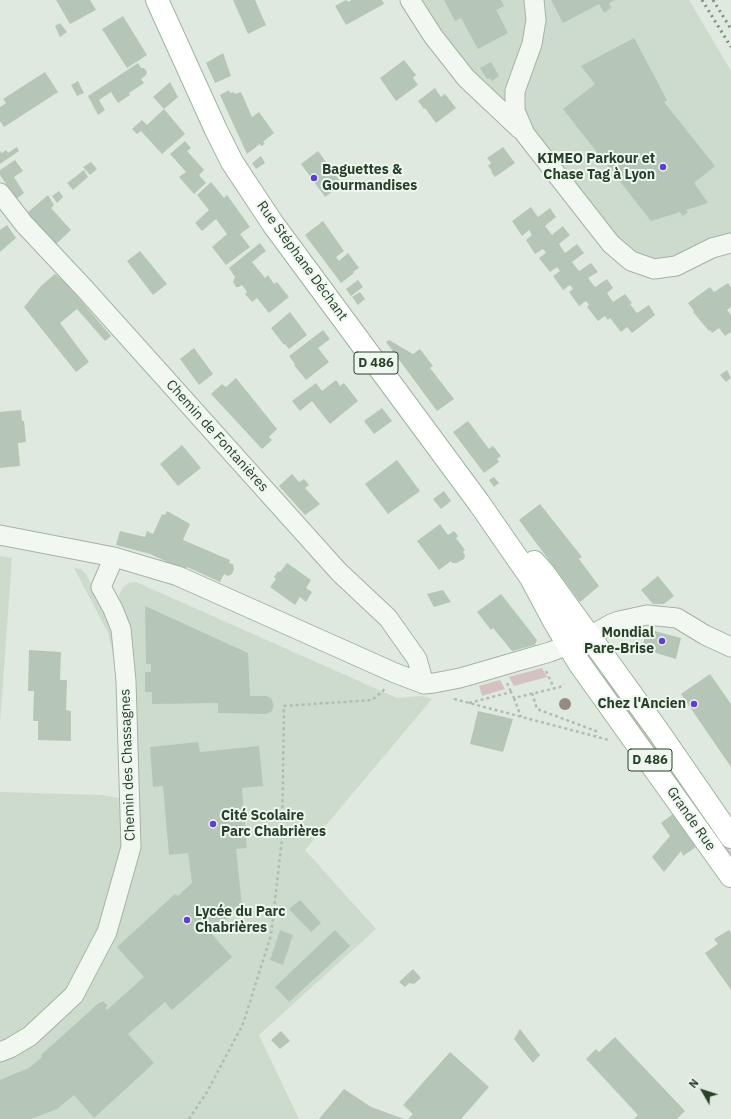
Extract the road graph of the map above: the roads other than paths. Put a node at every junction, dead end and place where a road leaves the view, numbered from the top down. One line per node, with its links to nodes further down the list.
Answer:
1 (157, 0): 7 (main road, Rue Stéphane Déchant / D 486)
2 (410, 0): 4 (street)
3 (534, 0): 4 (street)
4 (525, 134): 6 (street)
5 (0, 193): 13 (street, Chemin de Fontanières)
6 (731, 243)
7 (479, 503): 10 (main road, Rue Stéphane Déchant / D 486); 11 (main road, Rue Stéphane Déchant / D 486)
8 (0, 535): 9 (street)
9 (114, 557): 13 (street); 16 (street, Chemin des Chassagnes)
10 (590, 636): 11 (street); 12 (street); 14 (main road, Grande Rue / D 486)
11 (568, 644): 13 (street); 15 (main road, Grande Rue / D 486)
12 (731, 647)
13 (424, 684)
14 (731, 837)
15 (731, 876)
16 (0, 1052)

